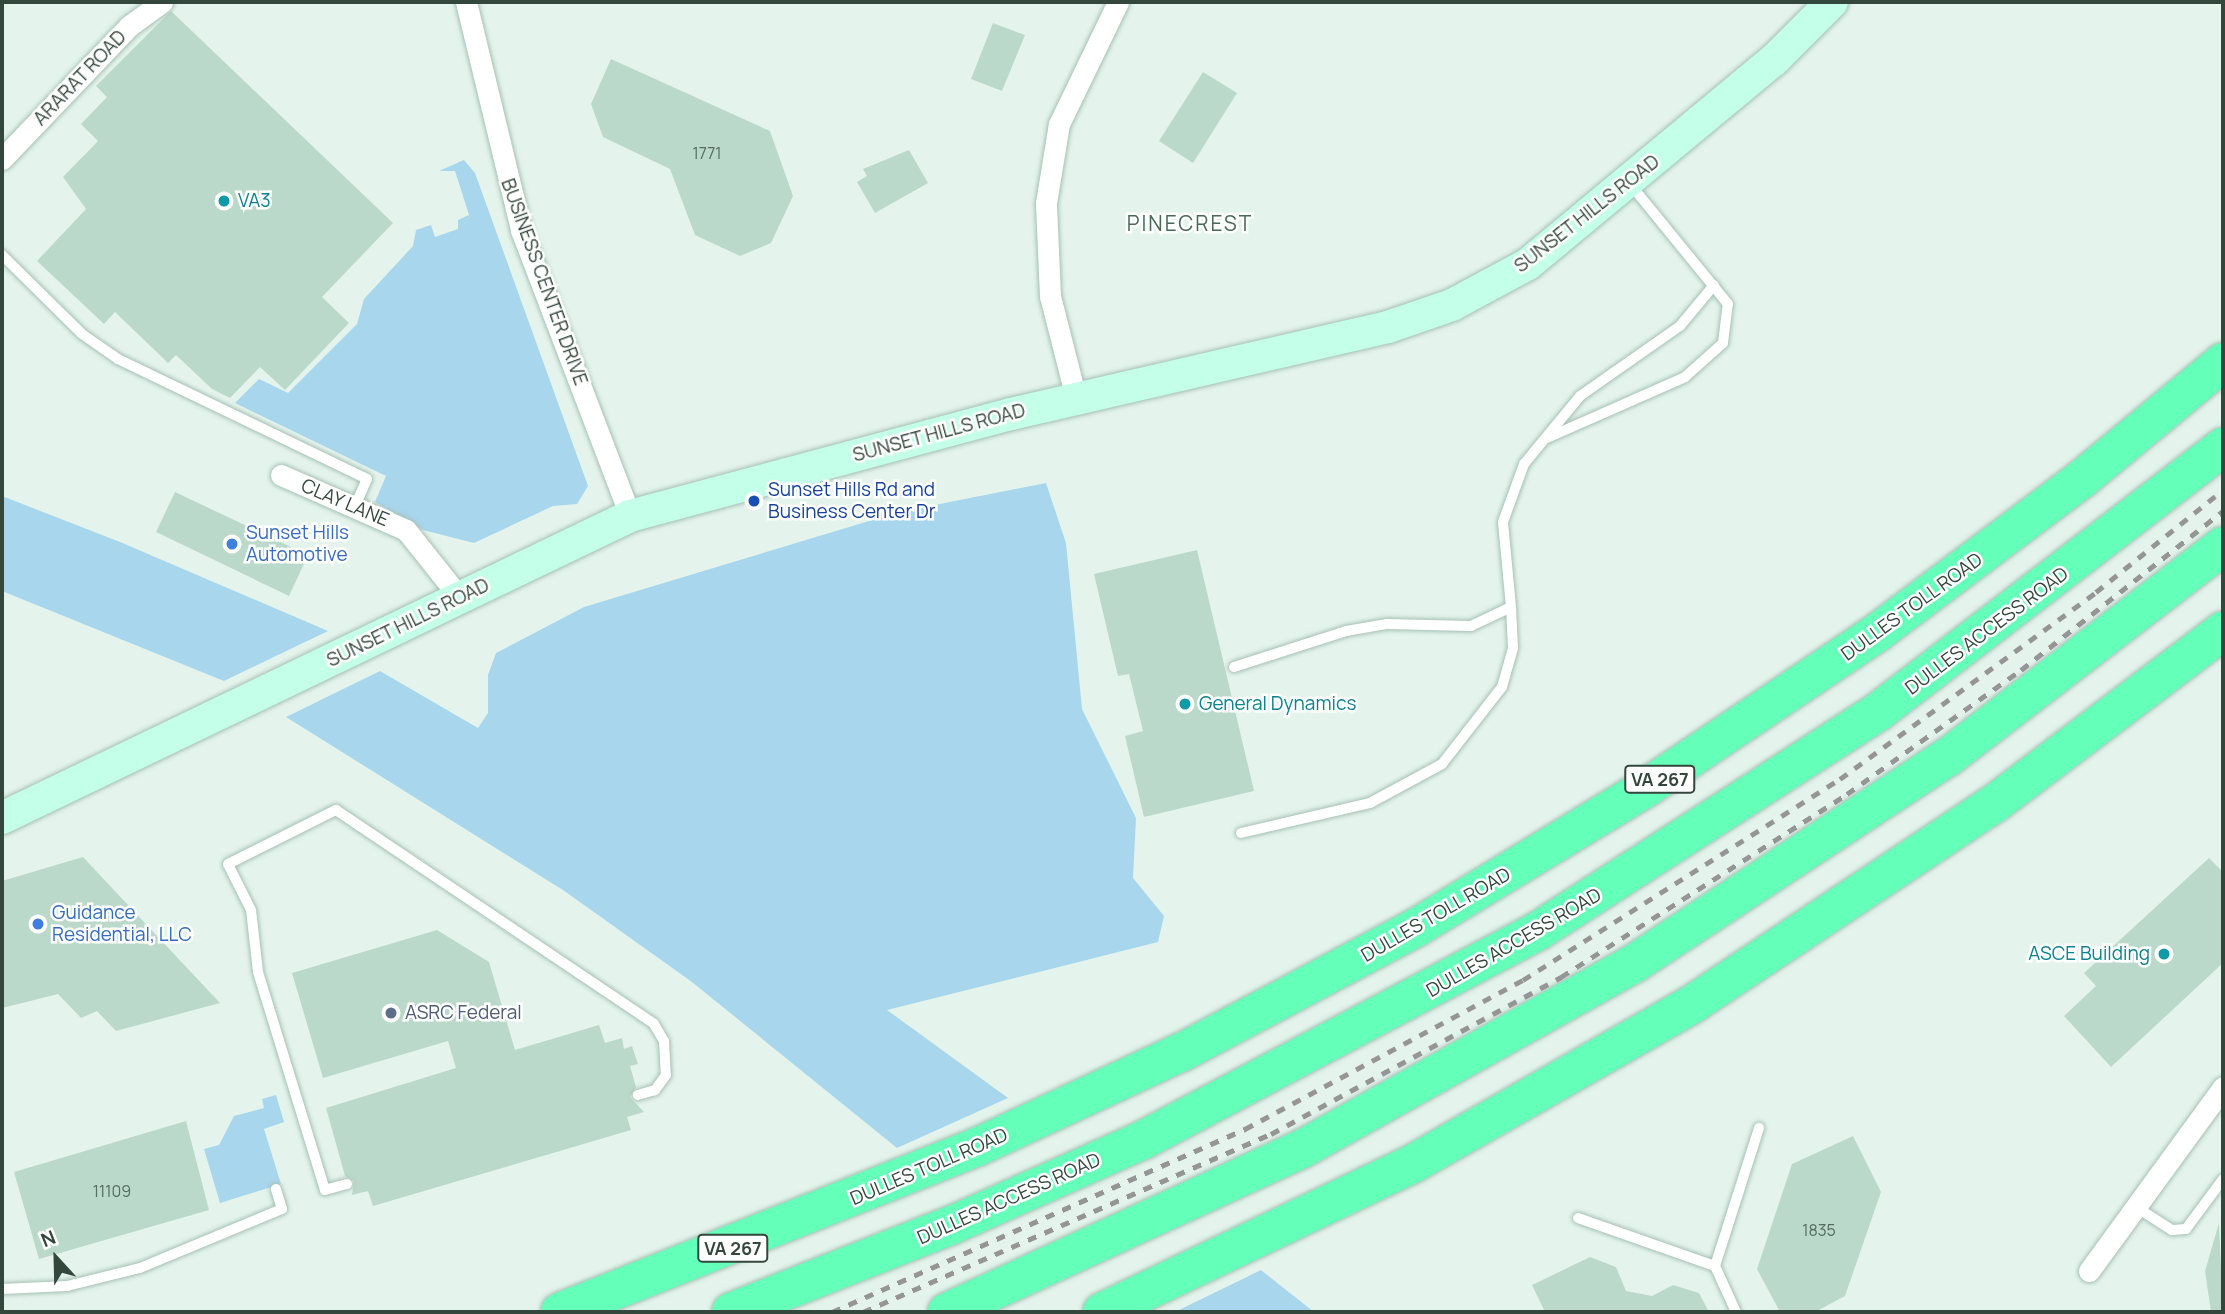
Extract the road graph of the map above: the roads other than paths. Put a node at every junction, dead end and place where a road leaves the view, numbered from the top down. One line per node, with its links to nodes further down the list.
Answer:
1 (162, 2): 5 (street, ARARAT ROAD)
2 (466, 2): 15 (street, BUSINESS CENTER DRIVE)
3 (1118, 2): 10 (street)
4 (1832, 2): 6 (main road, SUNSET HILLS ROAD)
5 (2, 159)
6 (1628, 183): 8 (lane); 10 (main road, SUNSET HILLS ROAD)
7 (2, 255): 14 (lane)
8 (1714, 285): 11 (lane); 11 (lane)
9 (2223, 362): 34 (highway, DULLES TOLL ROAD / VA 267)
10 (1076, 398): 15 (main road, SUNSET HILLS ROAD)
11 (1545, 439): 18 (lane)
12 (2223, 447): 35 (highway, DULLES ACCESS ROAD)
13 (281, 475): 14 (street, CLAY LANE)
14 (355, 506): 17 (street, CLAY LANE)
15 (631, 516): 17 (main road, SUNSET HILLS ROAD)
16 (2223, 546): 36 (highway)
17 (460, 598): 21 (main road, SUNSET HILLS ROAD)
18 (1511, 607): 20 (lane); 22 (lane)
19 (2223, 631): 37 (highway)
20 (1234, 667)
21 (2, 818)
22 (1241, 833)
23 (2223, 1087): 29 (street)
24 (638, 1095): 27 (lane)
25 (1759, 1128): 31 (lane)
26 (2223, 1180): 29 (lane)
27 (348, 1184)
28 (276, 1189): 33 (lane)
29 (2136, 1207): 32 (street)
30 (1578, 1218): 31 (lane)
31 (1715, 1266): 38 (lane)
32 (2089, 1271)
33 (2, 1289)
34 (560, 1312)
35 (731, 1312)
36 (947, 1312)
37 (1103, 1312)
38 (1736, 1312)

